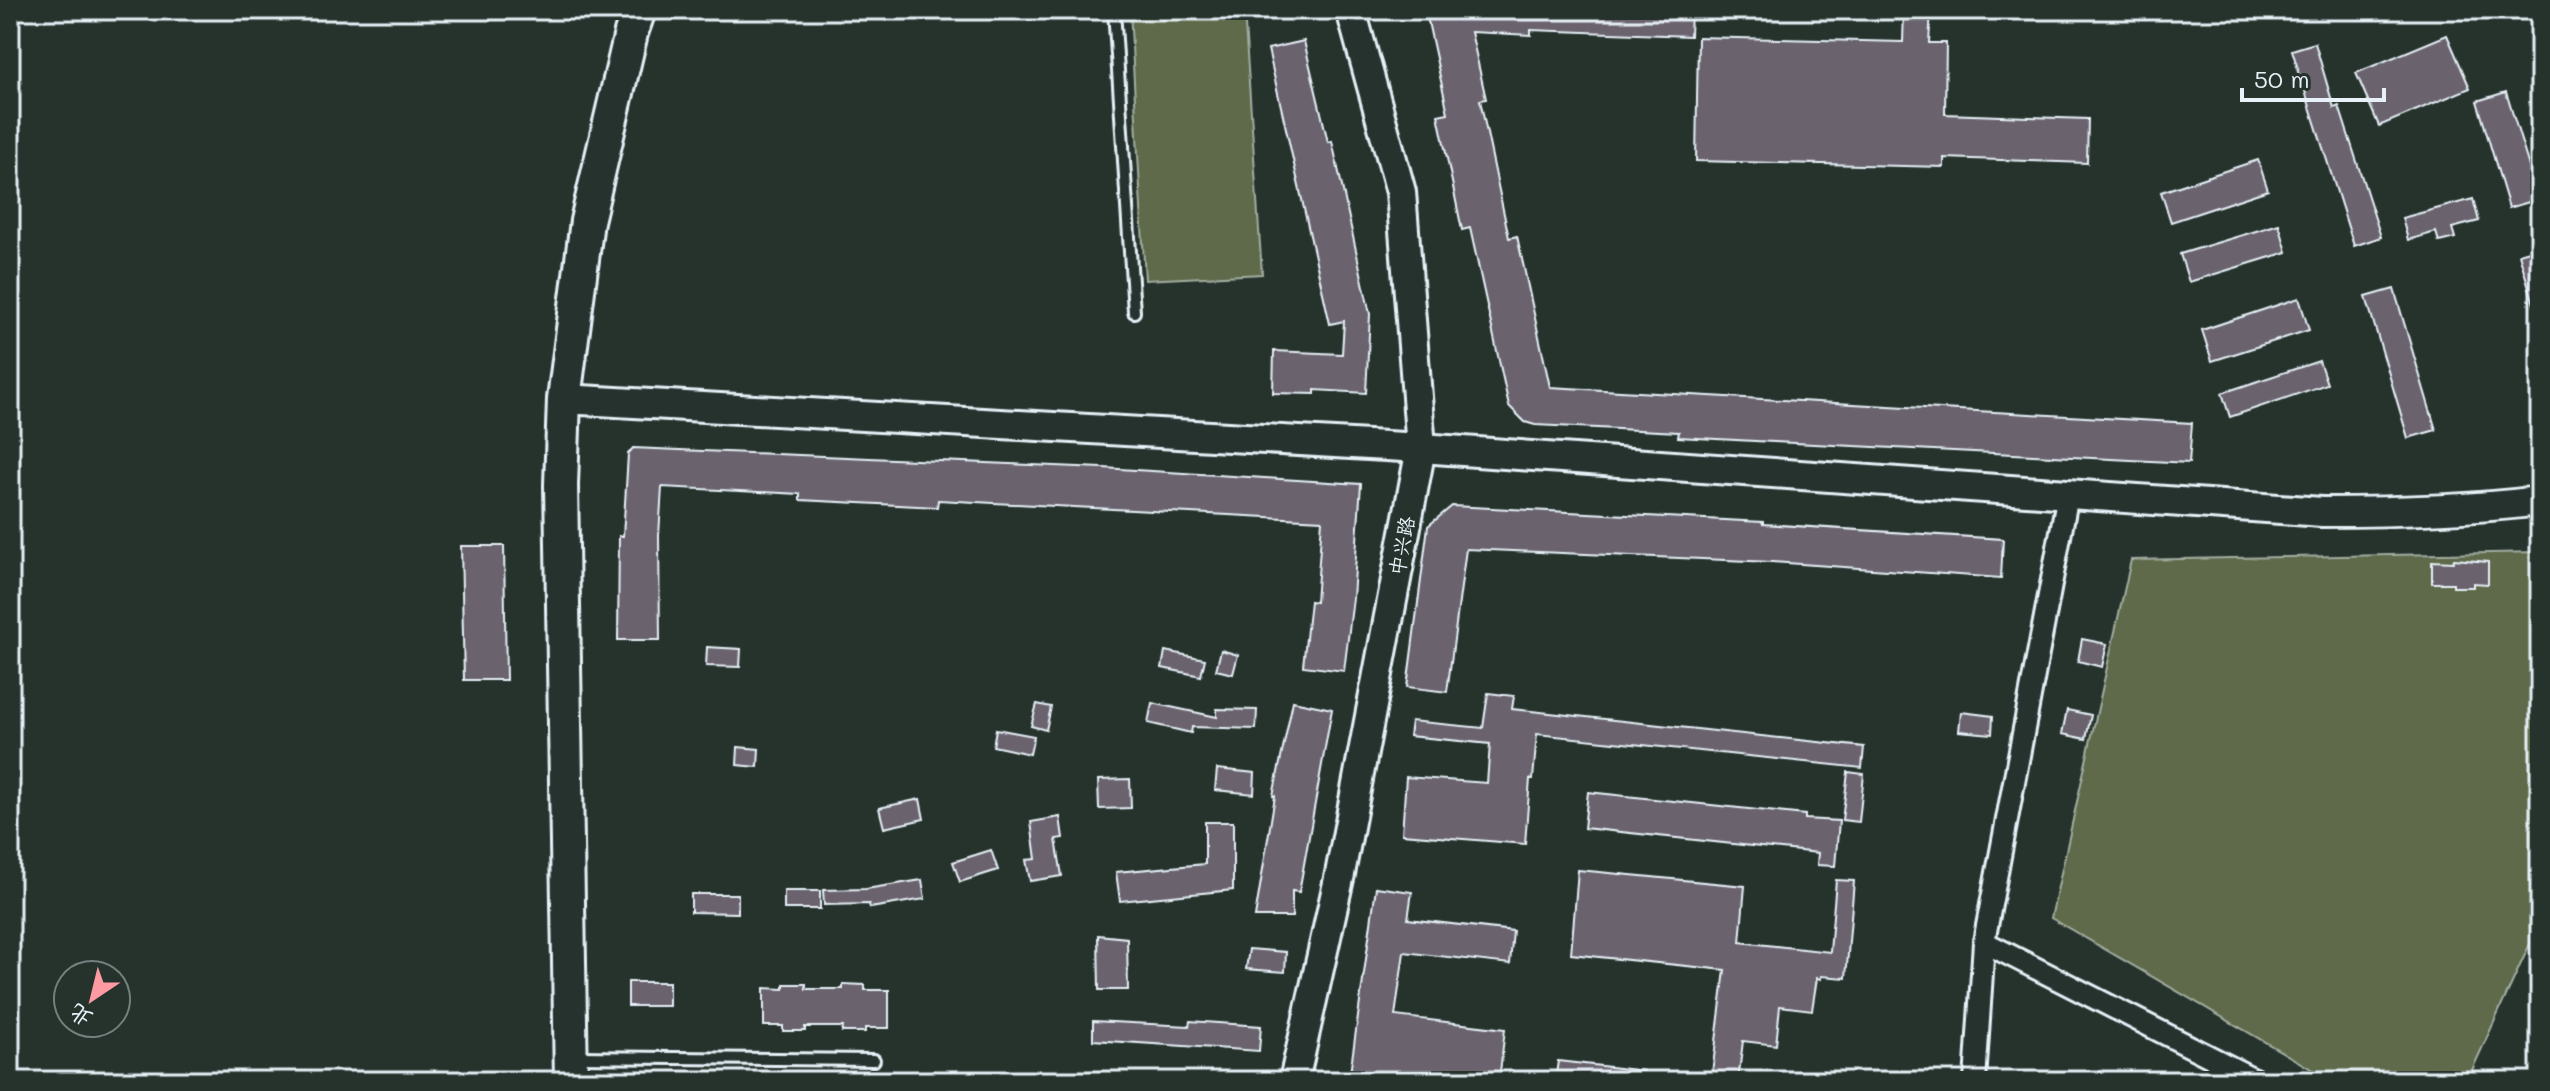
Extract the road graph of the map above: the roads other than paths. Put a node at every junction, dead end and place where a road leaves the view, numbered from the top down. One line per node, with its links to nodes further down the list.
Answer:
1 (639, 10): 5 (main road)
2 (1114, 10): 4 (lane)
3 (1351, 10): 6 (main road, 中兴路)
4 (1134, 312)
5 (564, 399): 6 (main road); 11 (main road)
6 (1421, 448): 7 (main road); 12 (main road, 中兴路)
7 (2068, 494): 8 (main road); 9 (street)
8 (2540, 501)
9 (1984, 942): 13 (street); 14 (street)
10 (874, 1060): 11 (lane)
11 (571, 1069)
12 (1294, 1081)
13 (1975, 1081)
14 (2258, 1081)

